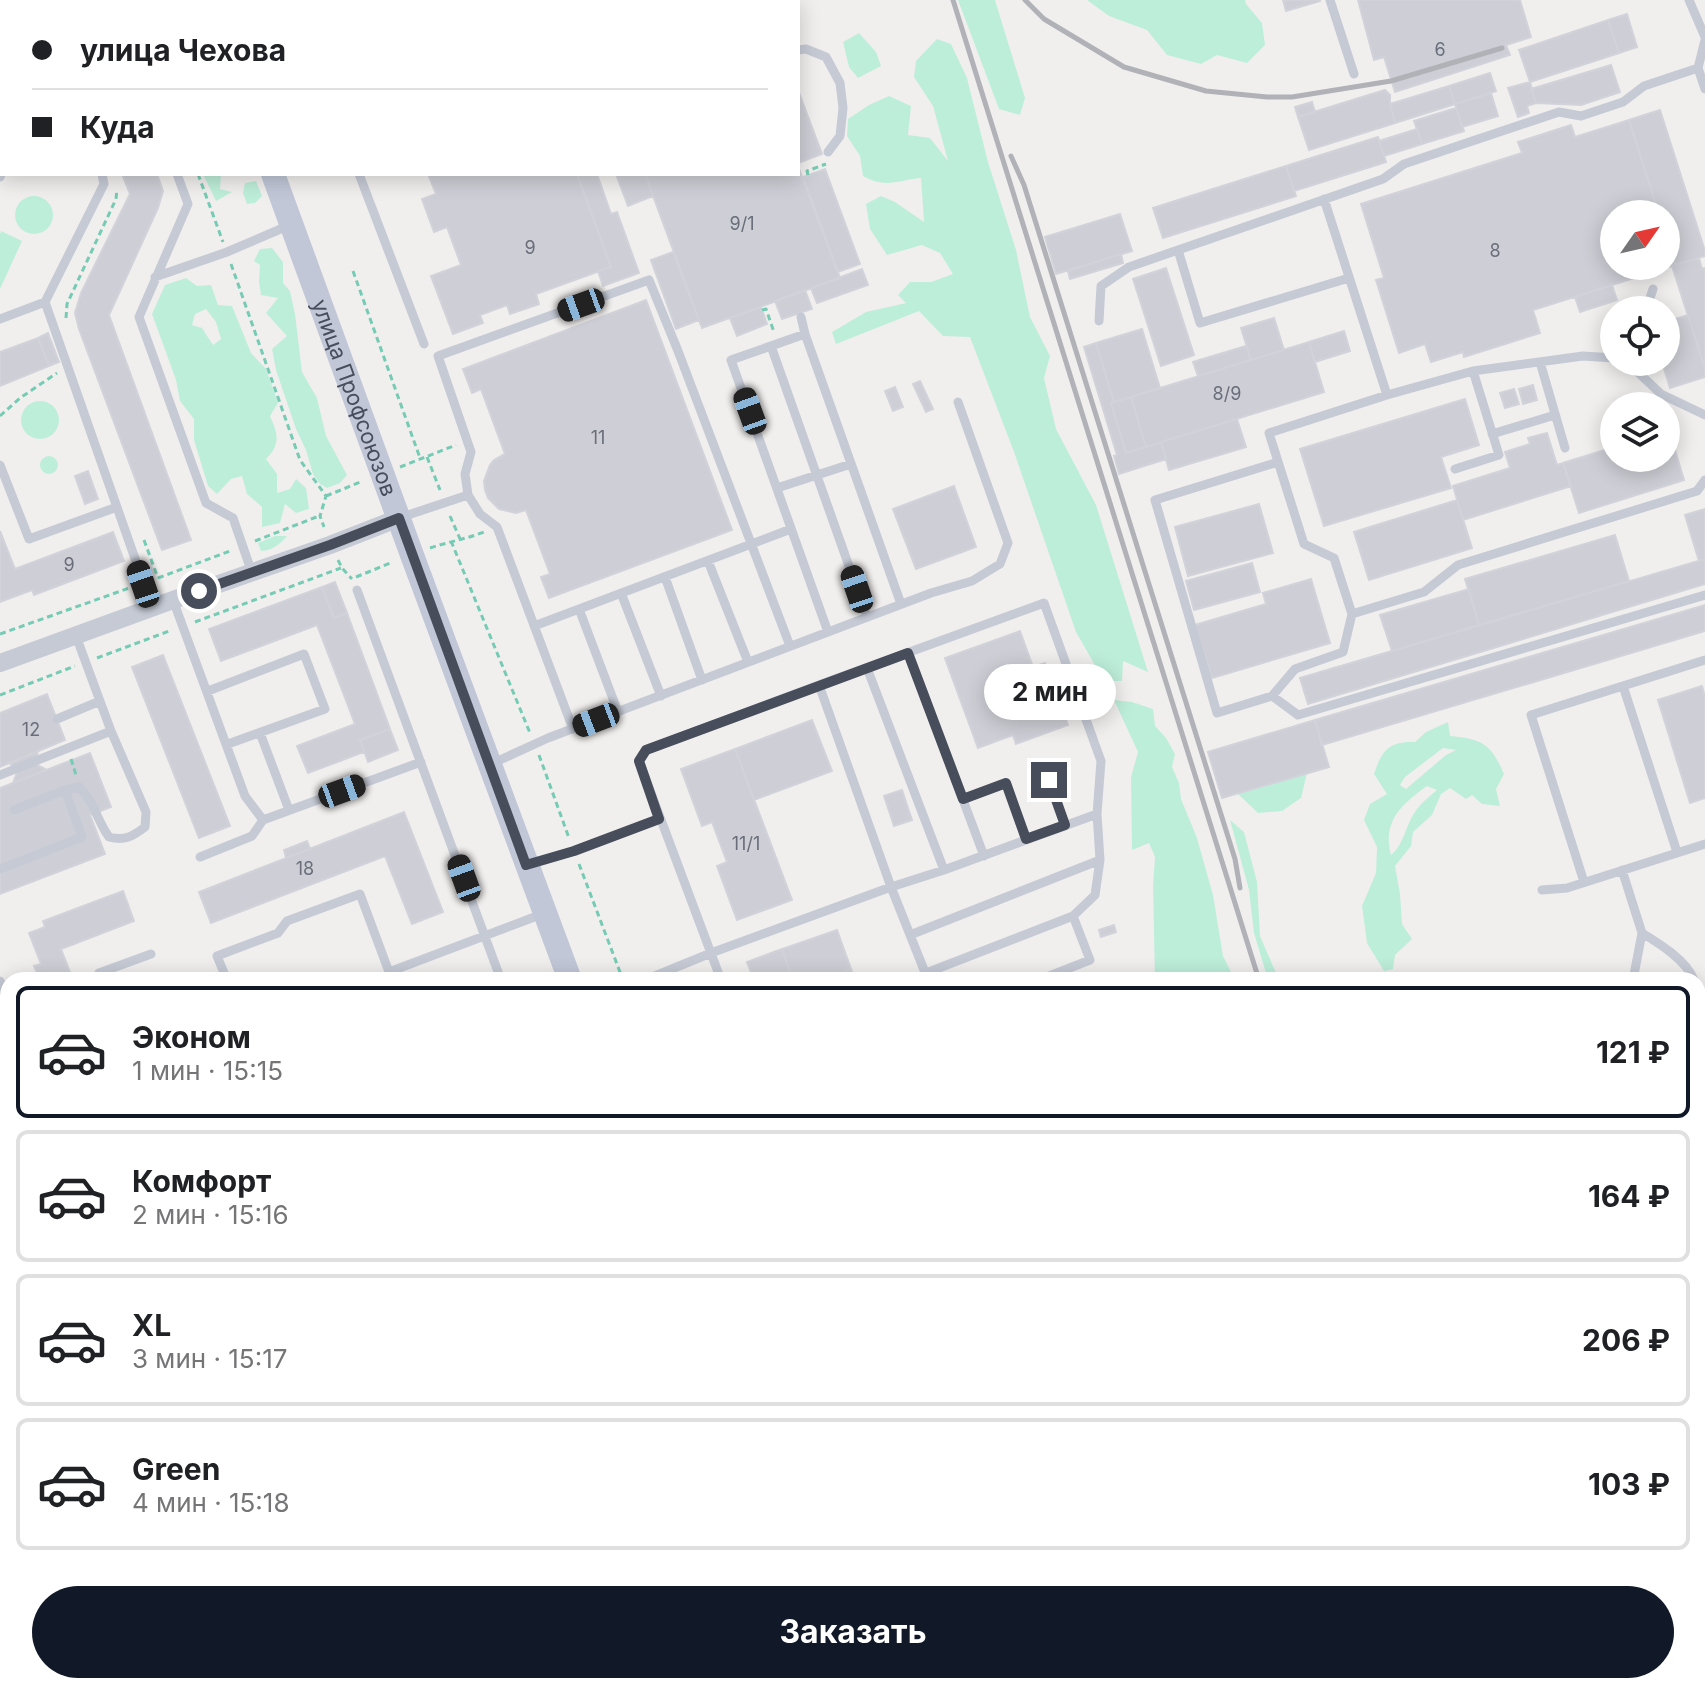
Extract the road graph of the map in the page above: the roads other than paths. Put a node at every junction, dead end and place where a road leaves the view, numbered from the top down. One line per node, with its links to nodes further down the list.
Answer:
1 (1330, 0): 6 (lane)
2 (1689, 0): 3 (lane)
3 (1705, 38): 5 (lane)
4 (800, 50): 8 (lane)
5 (1698, 68): 7 (lane); 13 (lane)
6 (1354, 74)
7 (1705, 89)
8 (828, 152)
9 (102, 176): 20 (lane)
10 (178, 176): 16 (lane)
11 (274, 176): 14 (main road, улица Профсоюзов)
12 (360, 176): 25 (lane)
13 (1324, 199): 15 (lane); 17 (lane)
14 (292, 224): 16 (lane); 46 (main road, улица Профсоюзов)
15 (1178, 250): 17 (lane); 23 (lane)
16 (155, 277): 50 (lane)
17 (1349, 278): 31 (lane)
18 (1653, 289): 19 (lane)
19 (1651, 296)
20 (45, 302): 22 (lane); 45 (lane)
21 (801, 317): 24 (lane)
22 (0, 319)
23 (1099, 321)
24 (805, 334): 26 (lane); 38 (lane)
25 (424, 344)
26 (771, 346): 41 (lane); 43 (lane)
27 (1600, 357): 28 (lane)
28 (1540, 362): 29 (lane); 33 (lane)
29 (1473, 371): 31 (lane); 35 (lane)
30 (1642, 376): 34 (lane)
31 (1387, 395): 37 (lane)
32 (958, 402): 56 (lane)
33 (1555, 415): 35 (lane); 36 (lane)
34 (1705, 415)
35 (1492, 434): 40 (lane)
36 (1565, 448)
37 (1278, 462): 59 (lane); 75 (lane)
38 (851, 464): 41 (lane); 56 (lane)
39 (0, 465): 45 (lane)
40 (1455, 469)
41 (817, 475): 43 (lane); 60 (lane)
42 (1705, 480): 59 (lane)
43 (777, 488): 47 (lane)
44 (468, 495): 46 (lane); 48 (lane); 61 (lane)
45 (117, 507): 57 (lane)
46 (399, 518): 50 (street); 84 (main road, улица Профсоюзов)
47 (791, 529): 48 (lane); 62 (lane)
48 (751, 545): 49 (lane); 64 (lane)
49 (708, 561): 51 (lane); 67 (lane)
50 (252, 573): 55 (street)
51 (665, 577): 53 (lane); 70 (lane)
52 (357, 590): 83 (lane)
53 (621, 593): 58 (lane); 74 (lane)
54 (1705, 595): 75 (lane)
55 (173, 600): 57 (street); 73 (lane)
56 (901, 604): 60 (lane)
57 (152, 607): 63 (street)
58 (579, 609): 61 (lane); 77 (lane)
59 (1352, 614): 75 (lane)
60 (867, 617): 62 (lane)
61 (534, 626): 79 (lane)
62 (828, 632): 64 (lane)
63 (76, 636): 68 (street); 76 (lane)
64 (790, 646): 67 (lane)
65 (908, 653): 69 (lane); 88 (lane); 91 (lane)
66 (1705, 660): 72 (lane)
67 (748, 662): 70 (lane)
68 (0, 663)
69 (867, 668): 71 (lane); 103 (lane)
70 (702, 680): 74 (lane)
71 (819, 685): 92 (lane); 106 (lane)
72 (1623, 686): 97 (lane); 105 (lane)
73 (208, 691): 81 (lane); 82 (lane)
74 (661, 696): 77 (lane)
75 (1272, 696)
76 (100, 701): 78 (lane); 80 (lane)
77 (618, 712): 79 (lane)
78 (57, 719)
79 (573, 729): 84 (lane)
80 (111, 731): 85 (lane); 87 (lane)
81 (260, 733): 82 (lane); 90 (lane)
82 (228, 744): 93 (lane)
83 (421, 762): 90 (lane); 112 (lane)
84 (491, 764): 101 (main road, улица Профсоюзов)
85 (0, 775)
86 (1049, 780): 94 (lane)
87 (65, 790): 89 (lane); 102 (lane)
88 (963, 799): 95 (lane); 98 (lane)
89 (14, 810)
90 (289, 810): 93 (lane)
91 (1097, 814): 94 (lane); 100 (lane)
92 (659, 819): 101 (lane); 113 (lane)
93 (263, 820): 99 (lane)
94 (1065, 825): 95 (lane)
95 (1026, 839): 98 (lane)
96 (1705, 844): 97 (lane)
97 (1677, 852): 104 (lane)
98 (984, 856): 103 (lane)
99 (200, 857)
100 (1100, 860): 109 (lane); 111 (lane)
101 (526, 865): 108 (main road, улица Профсоюзов)
102 (0, 869)
103 (944, 870): 106 (lane)
104 (1622, 870): 105 (lane); 110 (lane)
105 (1584, 882): 107 (lane)
106 (891, 887): 111 (lane); 113 (lane)
107 (1542, 890)
108 (545, 913): 112 (lane); 120 (main road, улица Профсоюзов)
109 (1073, 916): 124 (lane); 125 (lane)
110 (1642, 933): 126 (lane); 127 (lane)
111 (910, 935): 123 (lane)
112 (485, 937): 117 (lane); 119 (lane)
113 (711, 953): 121 (lane); 122 (lane)
114 (151, 954): 115 (lane)
115 (102, 972)
116 (224, 972): 118 (lane)
117 (389, 972)
118 (389, 972)
119 (498, 972)
120 (567, 972)
121 (665, 972)
122 (718, 972)
123 (925, 972)
124 (939, 972)
125 (1059, 972)
126 (1635, 972)
127 (1691, 972)

